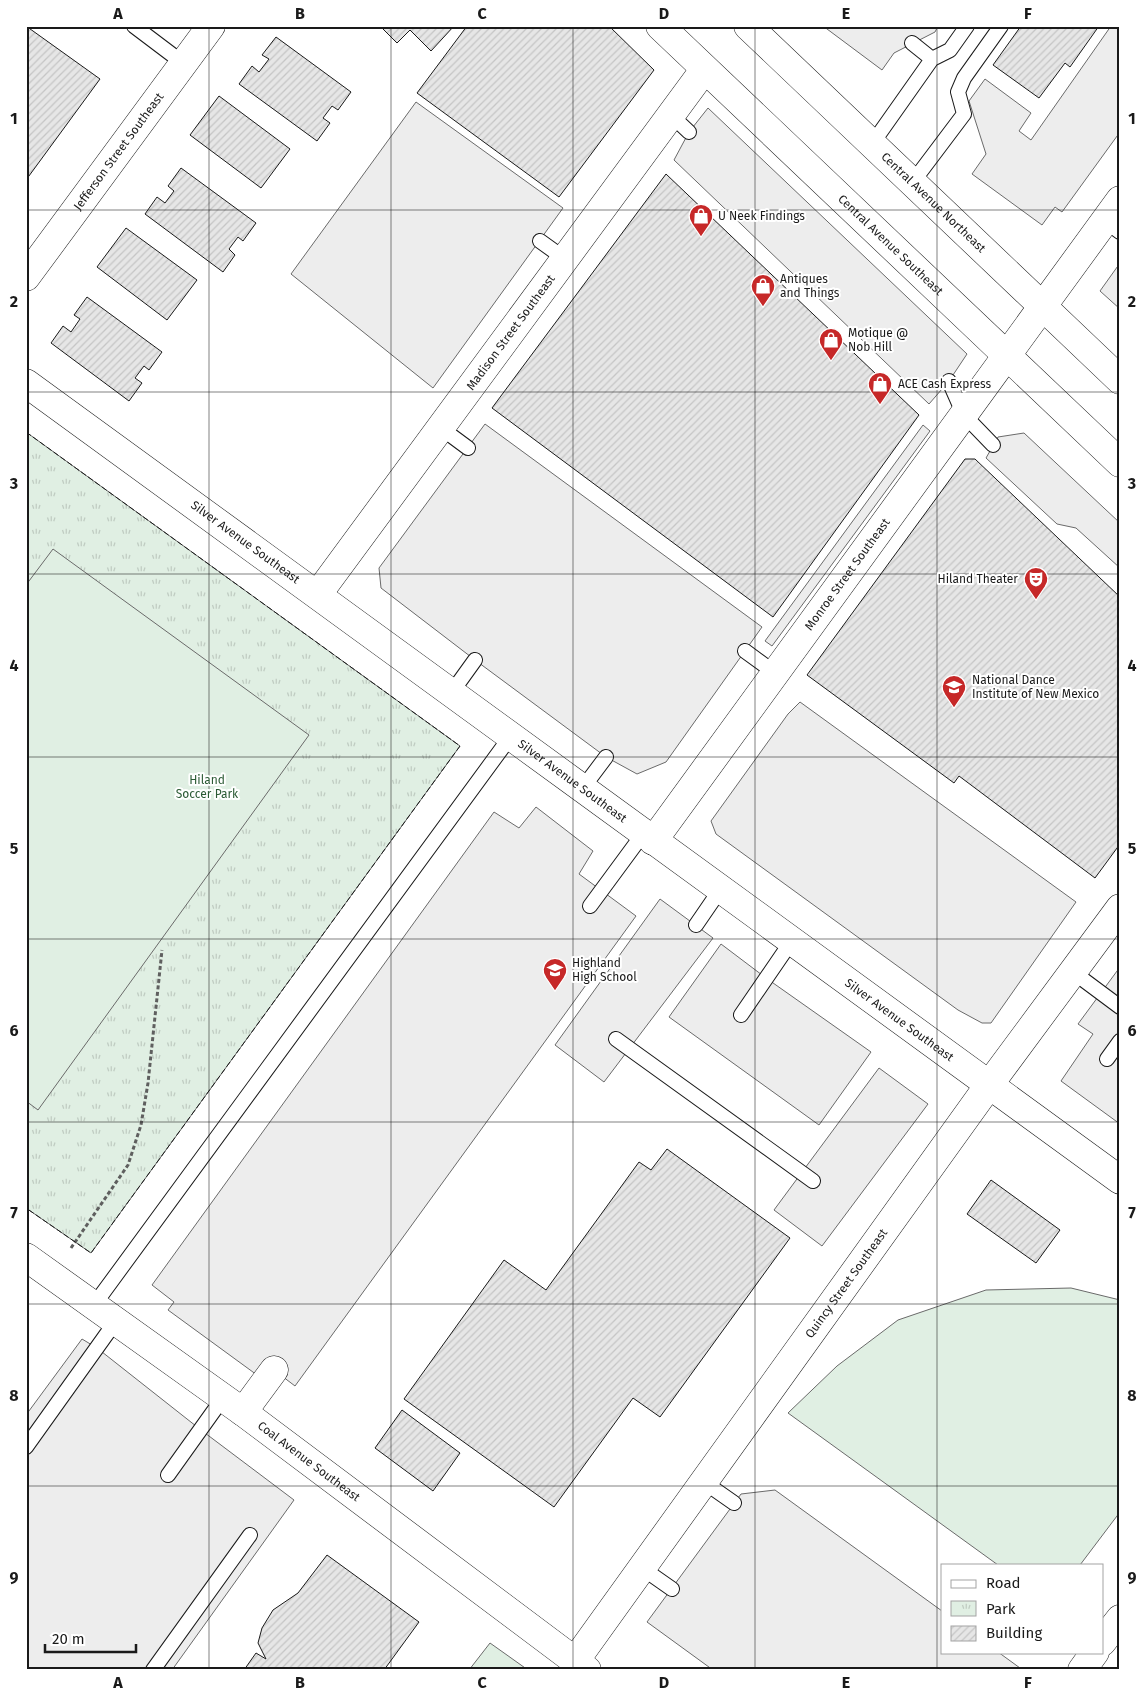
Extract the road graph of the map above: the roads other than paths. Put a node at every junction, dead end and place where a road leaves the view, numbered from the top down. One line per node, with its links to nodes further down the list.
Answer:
1 (210, 26): 9 (street, Jefferson Street Southeast)
2 (660, 26): 10 (street, Central Avenue Southeast)
3 (748, 26): 11 (street, Central Avenue Northeast)
4 (967, 26): 8 (lane)
5 (1001, 26): 12 (lane)
6 (140, 28): 9 (lane)
7 (912, 44): 8 (lane)
8 (932, 59): 11 (lane)
9 (183, 63): 16 (street, Jefferson Street Southeast)
10 (704, 70): 15 (street, Madison Street Southeast); 18 (street, Central Avenue Southeast)
11 (872, 144): 12 (street, Central Avenue Northeast)
12 (912, 183): 17 (street, Central Avenue Northeast)
13 (1115, 218): 17 (street, Monroe Street Southeast)
14 (540, 240): 15 (lane)
15 (565, 259): 23 (street, Madison Street Southeast)
16 (26, 277)
17 (1042, 307): 18 (street, Monroe Street Southeast); 19 (street, Central Avenue Northeast)
18 (1007, 356): 22 (street, Monroe Street Southeast); 26 (street, Central Avenue Southeast)
19 (1120, 380)
20 (949, 381): 22 (lane)
21 (26, 383): 27 (street, Silver Avenue Southeast)
22 (964, 414): 24 (lane); 30 (street, Monroe Street Southeast)
23 (441, 428): 25 (lane); 27 (street, Madison Street Southeast)
24 (993, 445)
25 (468, 448)
26 (1120, 462)
27 (318, 594): 31 (street, Silver Avenue Southeast)
28 (745, 652): 30 (lane)
29 (475, 660): 31 (lane)
30 (775, 674): 35 (street, Monroe Street Southeast)
31 (452, 692): 32 (street, Silver Avenue Southeast)
32 (511, 736): 34 (street, Silver Avenue Southeast); 51 (lane)
33 (606, 756): 34 (lane)
34 (582, 789): 35 (street, Silver Avenue Southeast)
35 (648, 837): 36 (street, Silver Avenue Southeast); 37 (lane)
36 (720, 890): 39 (lane); 40 (street, Silver Avenue Southeast)
37 (590, 906)
38 (1120, 908): 41 (street, Quincy Street Southeast)
39 (696, 925)
40 (791, 942): 43 (lane); 47 (street, Silver Avenue Southeast)
41 (1072, 972): 42 (lane); 47 (street, Quincy Street Southeast)
42 (1120, 1007)
43 (741, 1015)
44 (616, 1039): 49 (lane)
45 (1120, 1042): 46 (lane)
46 (1107, 1059)
47 (989, 1085): 48 (street, Silver Avenue Southeast); 57 (street, Quincy Street Southeast)
48 (1120, 1180)
49 (813, 1181)
50 (26, 1257): 51 (street, Coal Avenue Southeast)
51 (94, 1305): 52 (street, Coal Avenue Southeast)
52 (116, 1321): 54 (street, Coal Avenue Southeast); 55 (lane)
53 (274, 1370): 54 (street)
54 (233, 1405): 56 (lane); 65 (street, Coal Avenue Southeast)
55 (26, 1447)
56 (168, 1475)
57 (704, 1482): 58 (lane); 60 (street, Quincy Street Southeast)
58 (734, 1504)
59 (250, 1536): 66 (lane)
60 (642, 1568): 61 (lane); 65 (street, Quincy Street Southeast)
61 (672, 1589)
62 (1120, 1619): 63 (street)
63 (1104, 1639)
64 (1094, 1654): 67 (street)
65 (581, 1665)
66 (153, 1670)
67 (1082, 1670)

